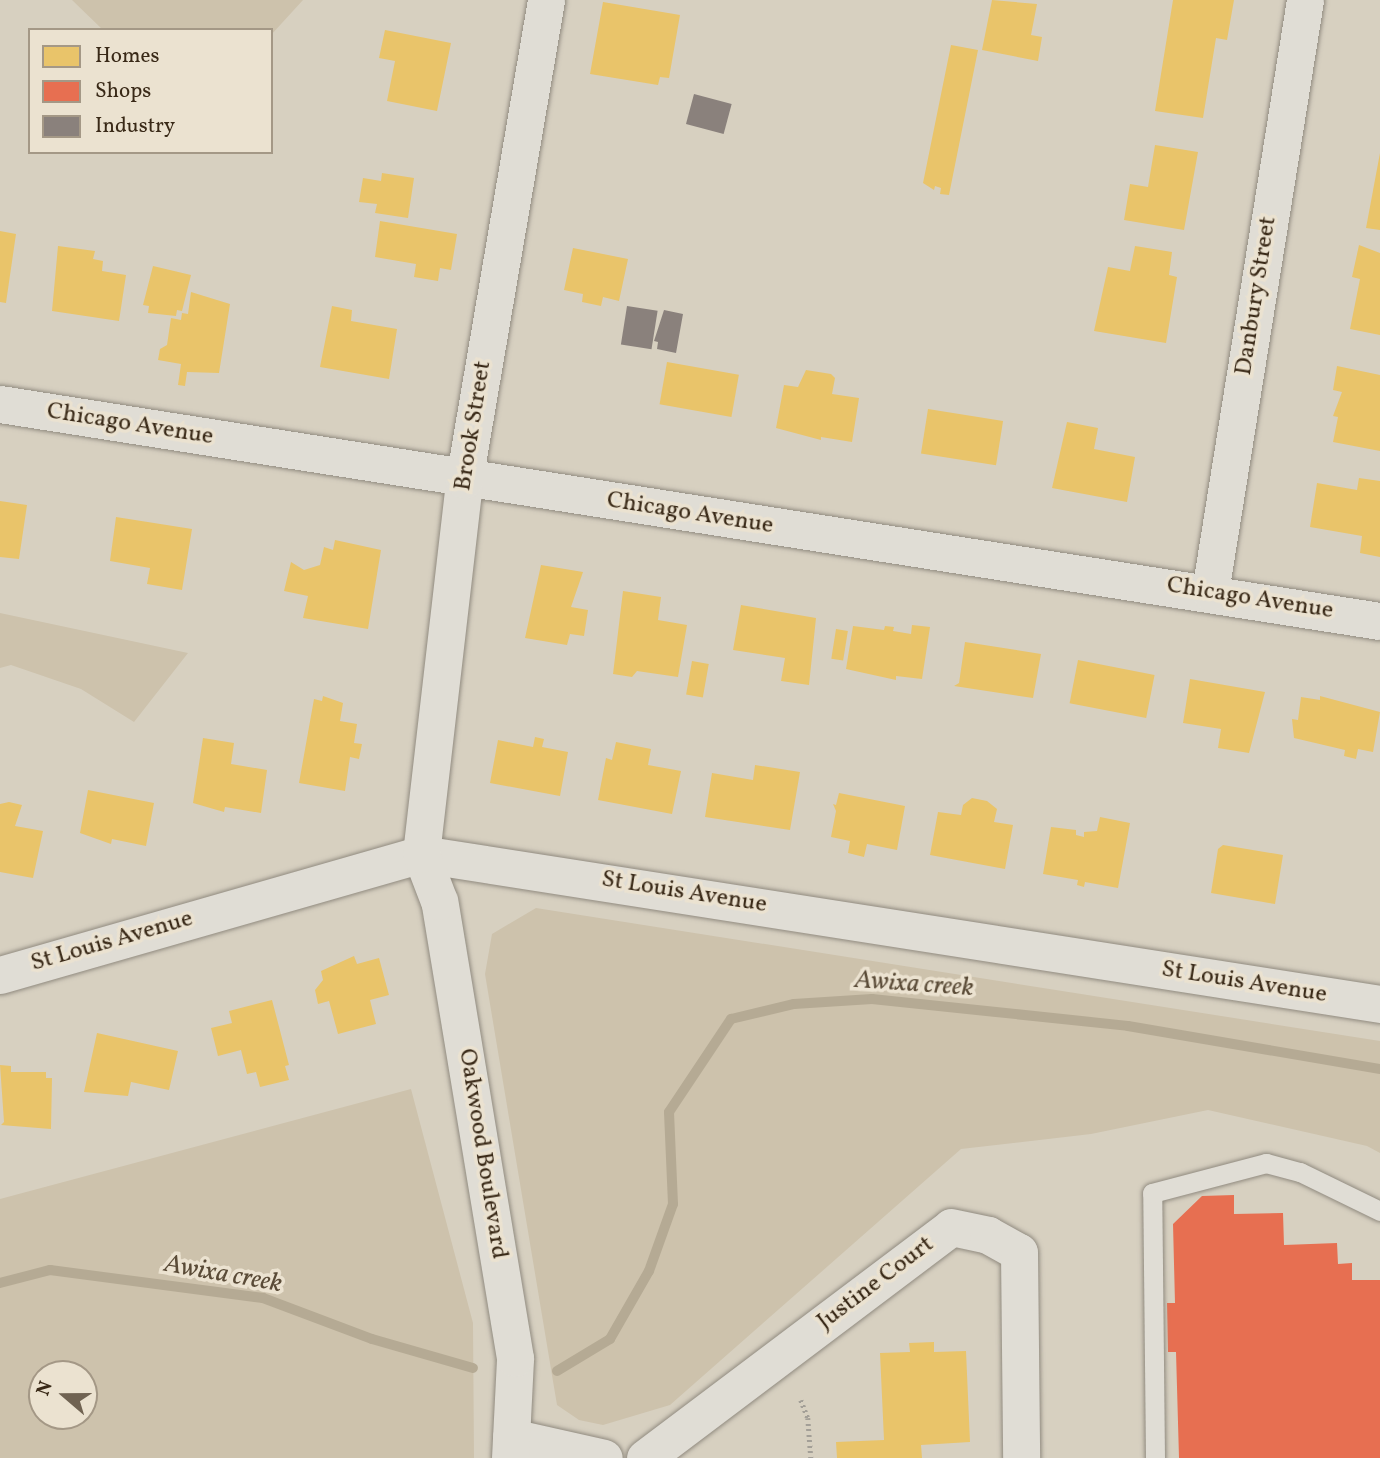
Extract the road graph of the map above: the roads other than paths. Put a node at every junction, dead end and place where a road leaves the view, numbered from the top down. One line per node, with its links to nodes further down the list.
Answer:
1 (546, 0): 4 (street, Brook Street)
2 (1305, 0): 5 (street, Danbury Street)
3 (0, 404): 4 (street, Chicago Avenue)
4 (464, 480): 5 (street, Chicago Avenue); 7 (street, Brook Street)
5 (1210, 592): 6 (street, Chicago Avenue)
6 (1380, 621)
7 (421, 854): 8 (street, St Louis Avenue); 9 (street, St Louis Avenue); 11 (street, Oakwood Boulevard)
8 (0, 975)
9 (1380, 1004)
10 (1380, 1211): 15 (lane)
11 (511, 1448): 12 (street)
12 (604, 1458)
13 (645, 1458): 14 (street, Justine Court)
14 (1021, 1458)
15 (1155, 1458)

